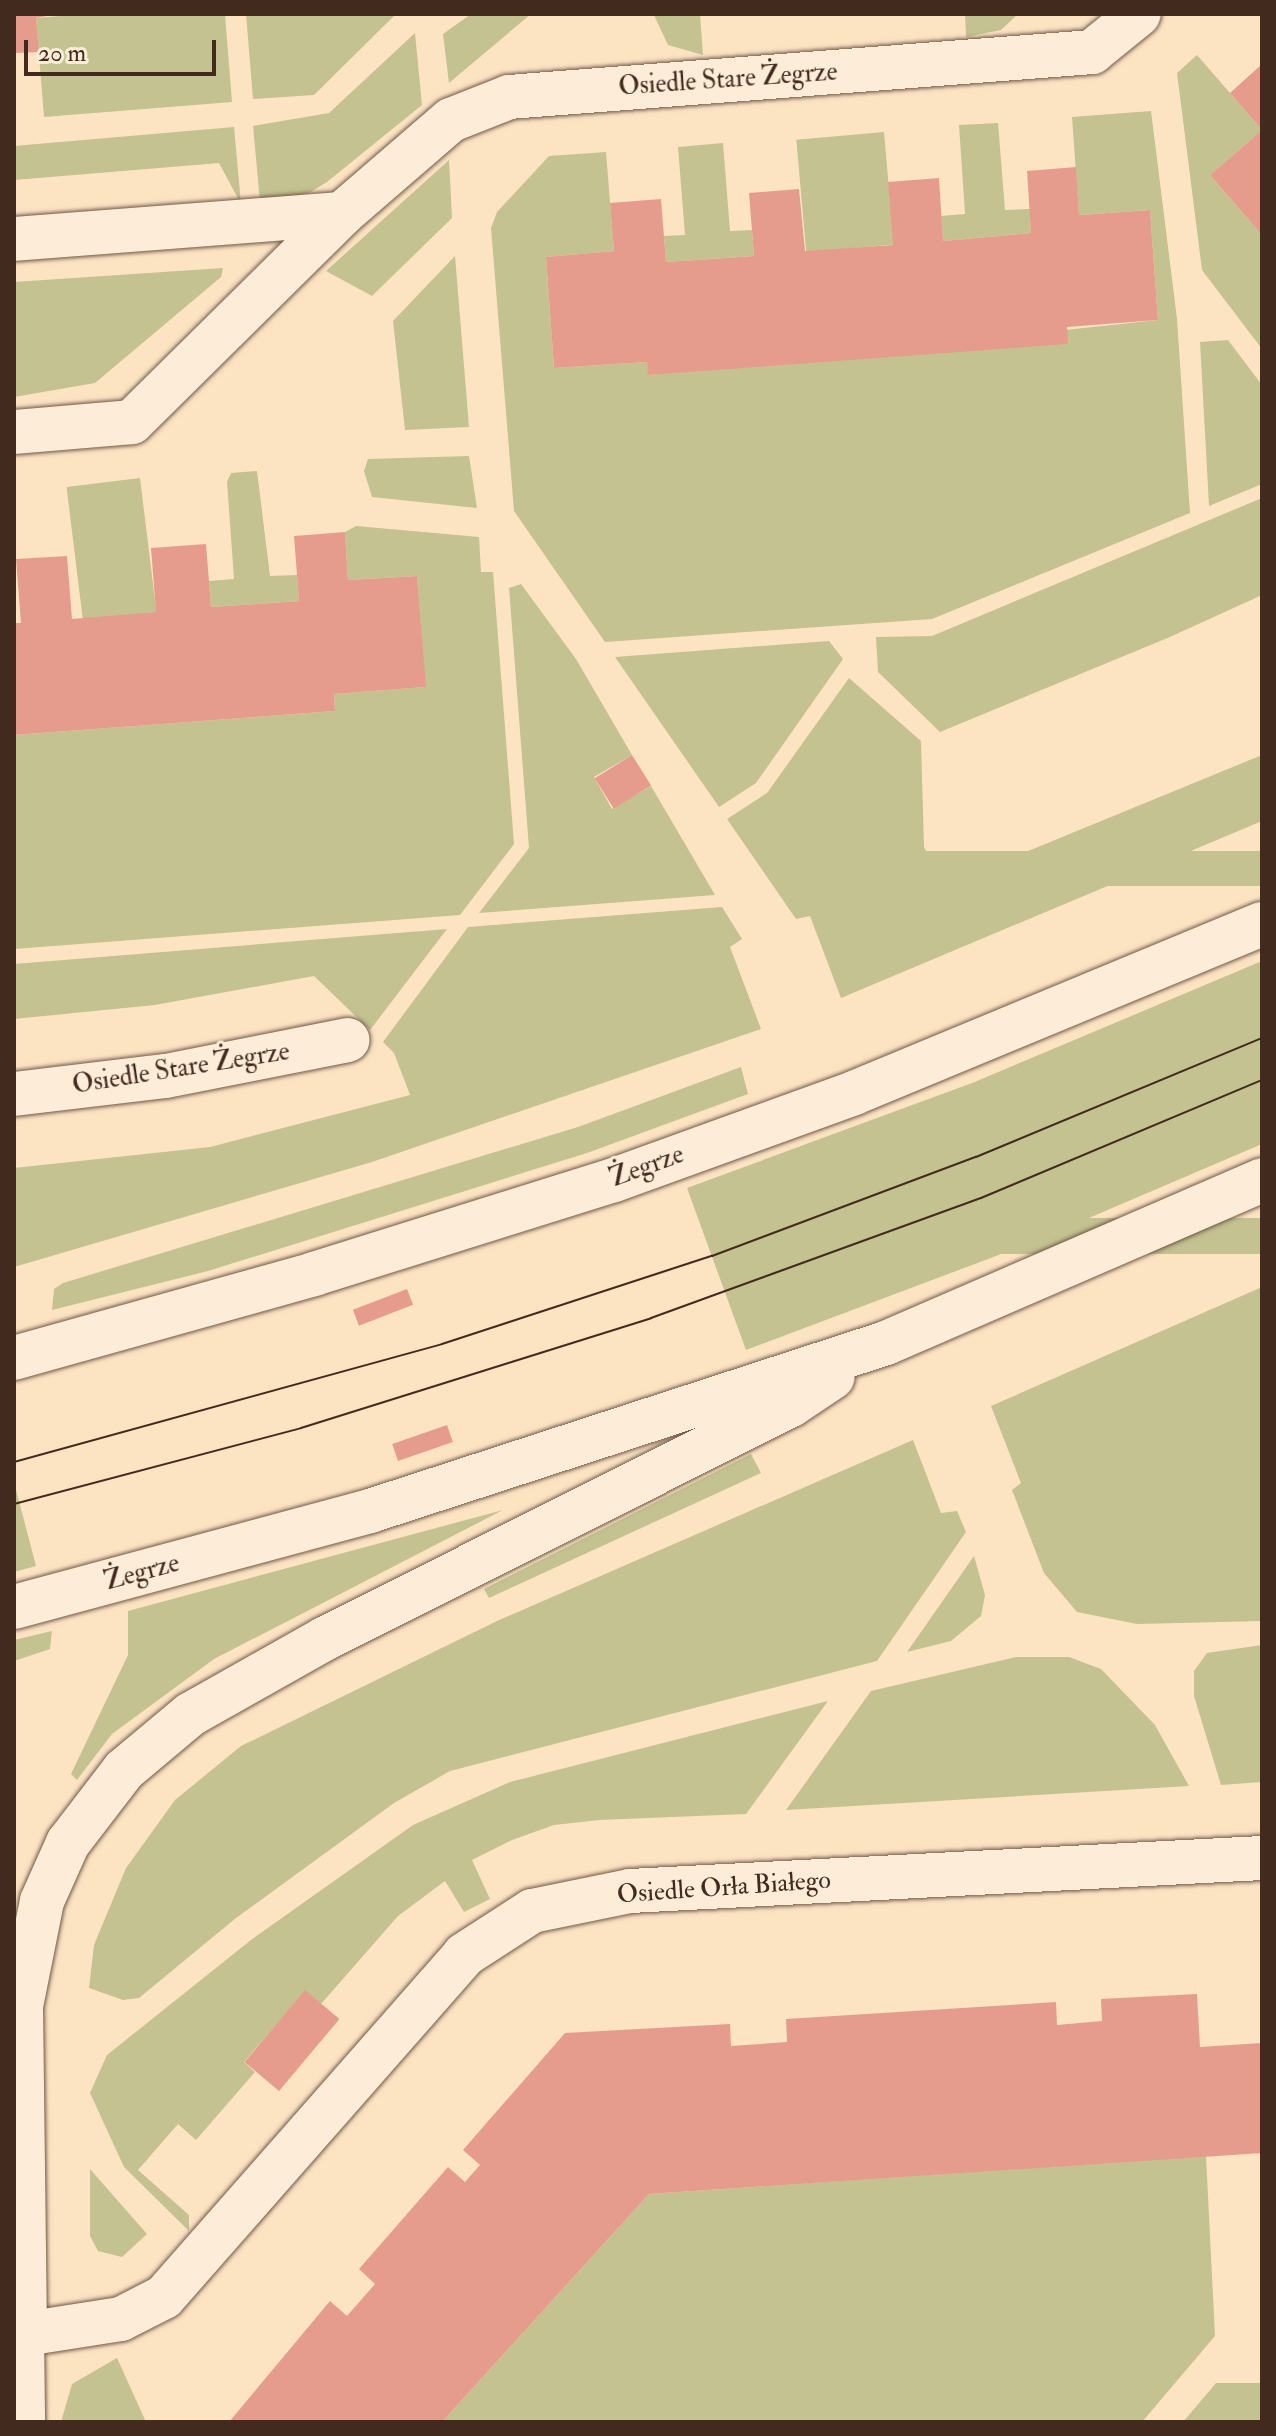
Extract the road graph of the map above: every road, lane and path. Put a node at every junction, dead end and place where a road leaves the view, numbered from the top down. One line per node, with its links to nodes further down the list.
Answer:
1 (1139, 14): 2 (street, Osiedle Stare Żegrze)
2 (342, 214): 3 (street); 4 (street, Osiedle Stare Żegrze)
3 (14, 239)
4 (14, 432)
5 (1262, 924): 10 (street, Żegrze)
6 (347, 1040): 7 (street, Osiedle Stare Żegrze)
7 (14, 1094)
8 (1262, 1180): 9 (street, Żegrze)
9 (886, 1343): 11 (street, Żegrze); 13 (street)
10 (16, 1357)
11 (14, 1607)
12 (1262, 1858): 14 (street, Osiedle Orła Białego)
13 (17, 1998): 14 (street)
14 (25, 2334): 15 (lane)
15 (26, 2422)

